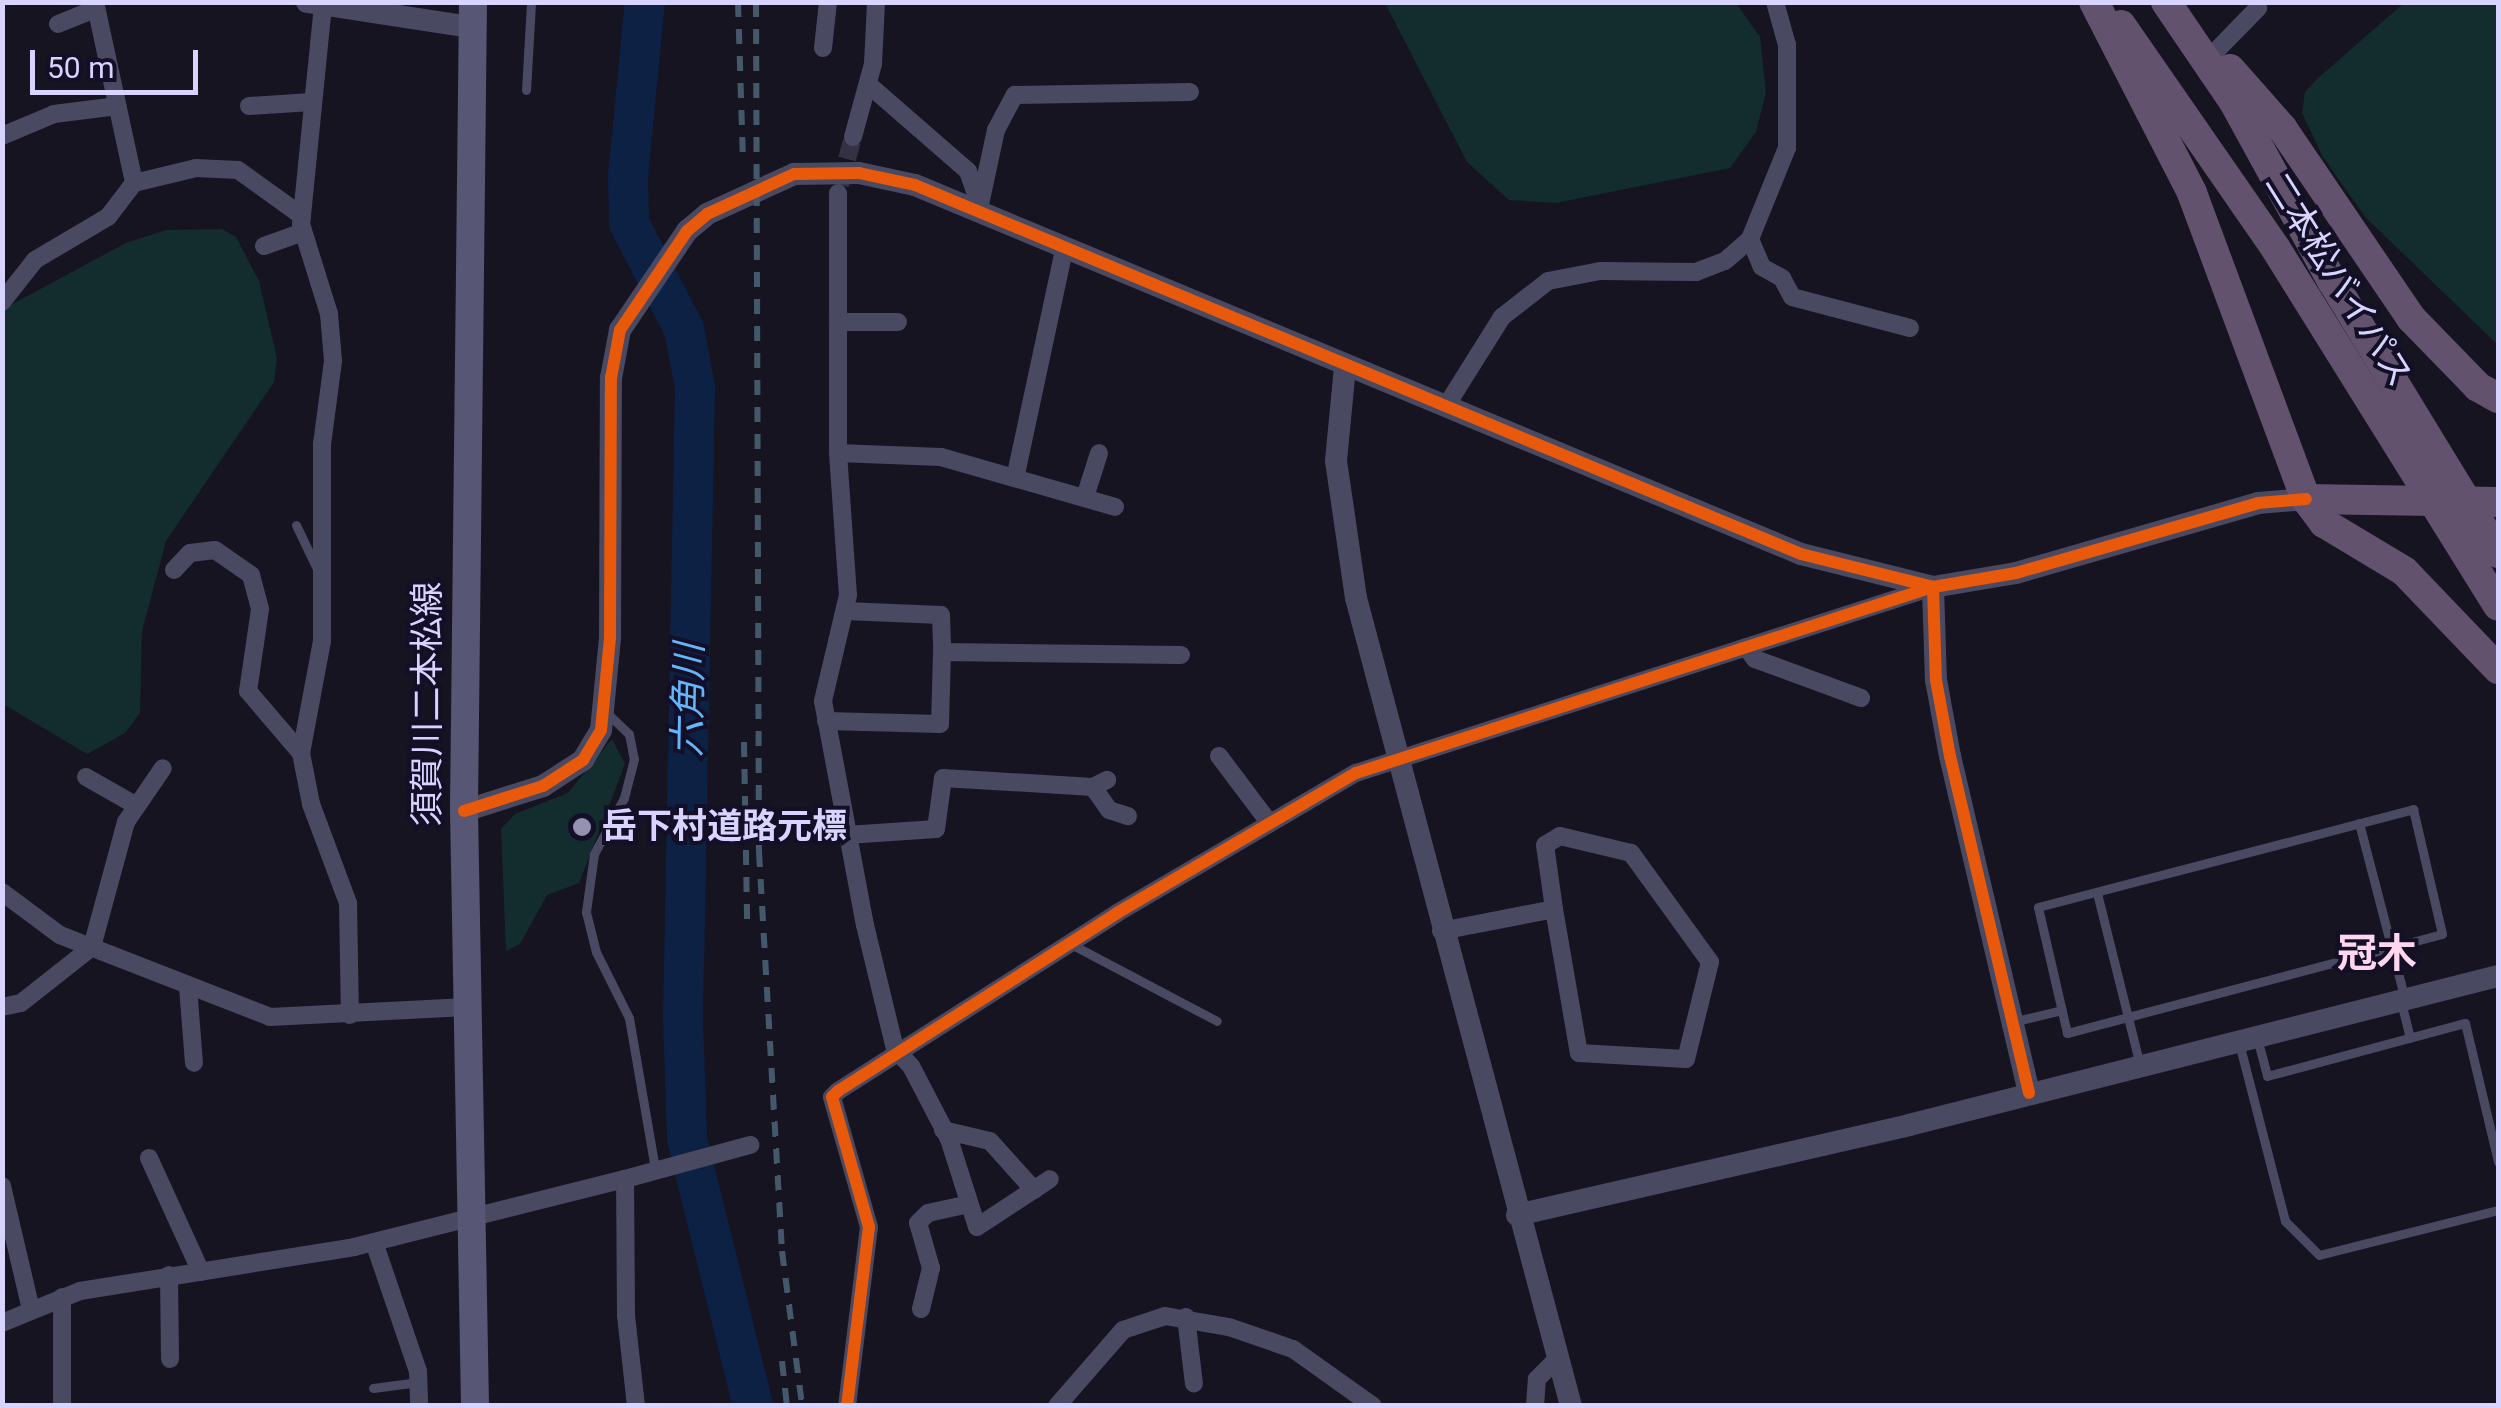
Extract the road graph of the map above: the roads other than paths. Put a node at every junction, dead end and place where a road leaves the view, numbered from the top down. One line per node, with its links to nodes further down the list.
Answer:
1 (531, 2): 16 (lane)
2 (828, 2): 13 (street)
3 (876, 2): 15 (street)
4 (1776, 2): 27 (street)
5 (2094, 2): 41 (highway)
6 (2105, 2): 43 (highway, 二本松バイパス)
7 (2169, 2): 14 (highway); 43 (highway, 二本松バイパス)
8 (322, 4): 11 (street); 18 (street)
9 (95, 6): 12 (street); 19 (street)
10 (2258, 8): 14 (street)
11 (472, 15): 64 (main road, 須賀川二本松線)
12 (58, 24)
13 (823, 48)
14 (2215, 52): 35 (highway)
15 (869, 85): 22 (street); 25 (street)
16 (526, 90)
17 (1190, 92): 25 (street)
18 (310, 102): 20 (street); 26 (street)
19 (117, 106): 21 (street); 23 (street)
20 (249, 106)
21 (2, 136)
22 (853, 137)
23 (134, 183): 26 (street); 30 (street)
24 (838, 193): 31 (street)
25 (979, 209): 29 (street); 56 (street)
26 (303, 224): 28 (street); 47 (street)
27 (1750, 239): 33 (street); 36 (street)
28 (264, 246)
29 (1064, 250): 34 (street); 39 (street)
30 (2, 302)
31 (838, 322): 32 (street); 37 (street)
32 (898, 322)
33 (1919, 328)
34 (1346, 367): 36 (street); 60 (street)
35 (2498, 398)
36 (1448, 403): 48 (street)
37 (838, 453): 39 (street); 50 (street)
38 (1099, 453): 40 (street)
39 (1016, 474): 40 (street)
40 (1086, 497): 42 (street)
41 (2306, 499): 43 (highway); 48 (street); 54 (highway)
42 (1115, 507)
43 (2476, 518): 45 (highway, 二本松バイパス); 49 (highway, 二本松バイパス)
44 (296, 525): 47 (lane)
45 (2498, 553)
46 (174, 570): 58 (street)
47 (322, 578): 58 (street)
48 (1933, 586): 51 (street); 85 (street)
49 (2498, 606)
50 (846, 611): 52 (street); 57 (street)
51 (1746, 648): 55 (street); 60 (street)
52 (942, 652): 53 (street); 57 (street)
53 (1182, 655)
54 (2498, 669)
55 (1860, 698)
56 (607, 713): 64 (street); 96 (lane)
57 (826, 720): 68 (street)
58 (300, 753): 82 (street)
59 (1220, 756): 66 (street)
60 (1396, 756): 66 (street); 72 (street)
61 (163, 768): 63 (street)
62 (86, 777): 63 (street)
63 (135, 805): 74 (street)
64 (464, 811): 79 (main road, 須賀川二本松線)
65 (1128, 816): 68 (street)
66 (1268, 821): 73 (street)
67 (2359, 823): 70 (lane); 75 (lane); 75 (lane)
68 (847, 835): 88 (street)
69 (2, 892): 74 (street)
70 (2097, 893): 81 (lane); 83 (lane)
71 (1554, 909): 71 (street); 72 (street)
72 (1441, 931): 101 (street)
73 (1068, 942): 84 (lane); 88 (street)
74 (92, 947): 77 (street); 80 (street)
75 (2392, 948): 78 (lane); 83 (lane)
76 (2498, 976): 78 (street)
77 (188, 987): 82 (street); 89 (street)
78 (2402, 999): 86 (street); 87 (lane)
79 (466, 1007): 82 (street); 102 (main road, 須賀川二本松線)
80 (2, 1008)
81 (2062, 1010): 83 (lane); 85 (lane)
82 (350, 1015)
83 (2130, 1017): 90 (lane)
84 (1217, 1022)
85 (2011, 1022): 91 (street)
86 (2247, 1038): 87 (lane); 90 (street); 100 (lane)
87 (2410, 1038): 95 (lane)
88 (895, 1049): 92 (street); 120 (street)
89 (194, 1063)
90 (2140, 1065): 91 (street)
91 (2029, 1093): 101 (street)
92 (943, 1130): 99 (street); 99 (street)
93 (750, 1145): 96 (street)
94 (149, 1158): 104 (street)
95 (2498, 1162)
96 (660, 1168): 97 (street)
97 (625, 1179): 102 (street); 119 (street)
98 (2, 1186): 108 (street)
99 (969, 1204): 107 (street)
100 (2498, 1210)
101 (1517, 1215): 112 (street)
102 (469, 1222): 103 (street); 118 (main road, 須賀川二本松線)
103 (374, 1242): 104 (street); 113 (street)
104 (201, 1272): 105 (street)
105 (169, 1275): 106 (street); 111 (street)
106 (62, 1298): 108 (street); 116 (street)
107 (922, 1309)
108 (31, 1310): 110 (street)
109 (1186, 1318): 114 (street); 121 (street); 122 (street)
110 (2, 1324)
111 (170, 1360)
112 (1556, 1360): 123 (street); 124 (street)
113 (418, 1382): 115 (lane); 117 (street)
114 (1194, 1384)
115 (373, 1388)
116 (62, 1406)
117 (419, 1406)
118 (475, 1406)
119 (636, 1406)
120 (846, 1406)
121 (1057, 1406)
122 (1373, 1406)
123 (1535, 1406)
124 (1571, 1406)

